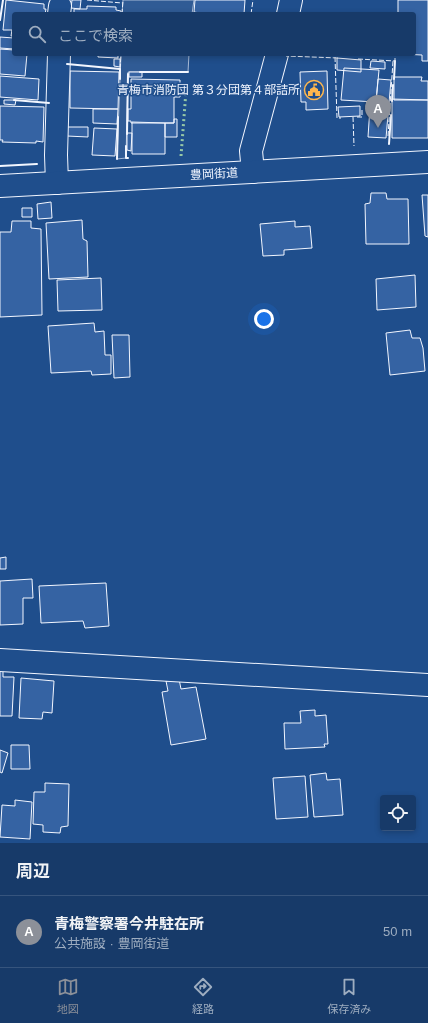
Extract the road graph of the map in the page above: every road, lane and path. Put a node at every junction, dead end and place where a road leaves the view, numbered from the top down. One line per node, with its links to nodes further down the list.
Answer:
1 (291, 0): 2 (main road)
2 (288, 12)
3 (58, 56): 7 (main road)
4 (276, 56): 6 (main road)
5 (428, 162): 6 (main road, 豊岡街道)
6 (253, 172): 7 (main road, 豊岡街道)
7 (58, 183): 8 (main road, 豊岡街道)
8 (0, 186)
9 (0, 660): 10 (main road)
10 (428, 685)

